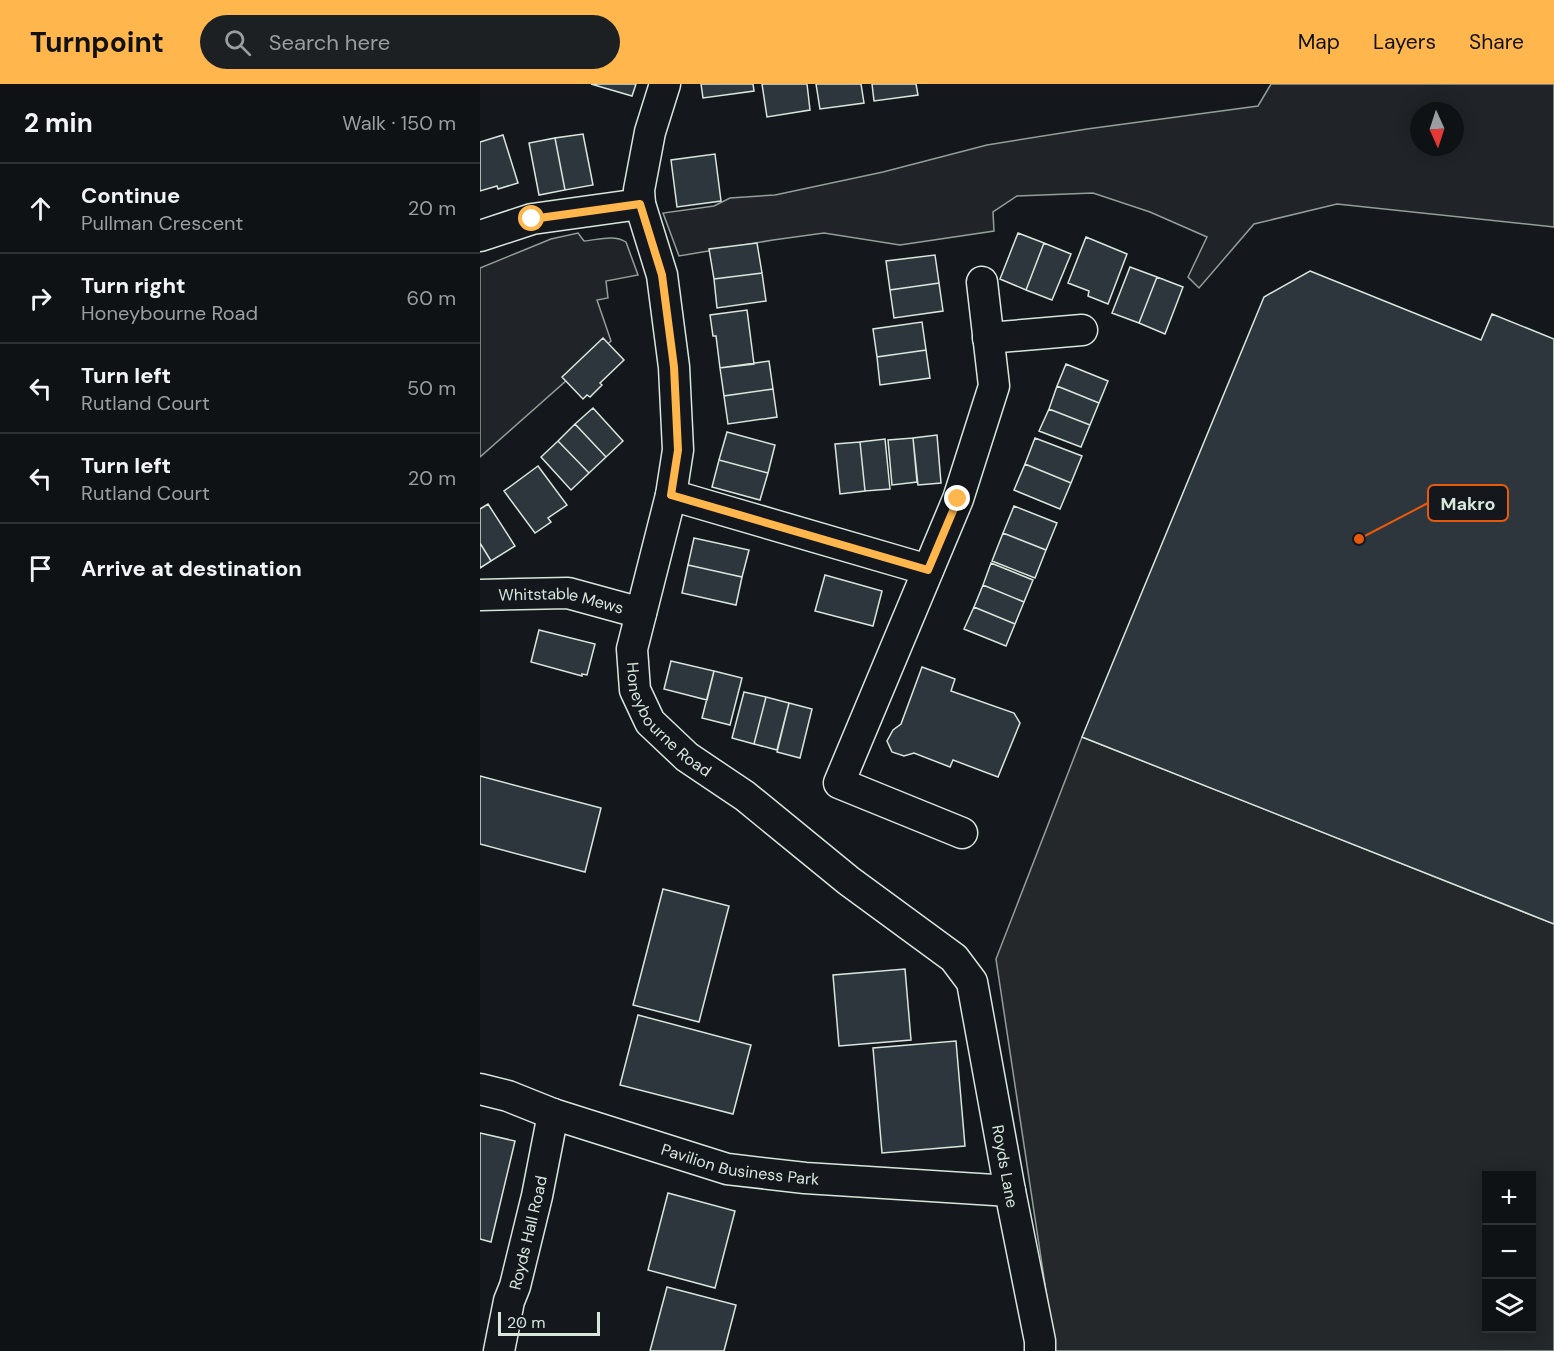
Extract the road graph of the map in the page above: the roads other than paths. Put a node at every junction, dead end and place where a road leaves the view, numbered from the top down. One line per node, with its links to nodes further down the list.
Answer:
1 (665, 84): 2 (street, Honeybourne Road)
2 (640, 204): 3 (street); 7 (street, Honeybourne Road)
3 (480, 237)
4 (982, 282): 6 (street)
5 (1082, 330): 6 (street)
6 (988, 338): 8 (street)
7 (671, 495): 8 (street); 10 (street, Honeybourne Road)
8 (928, 570): 11 (street)
9 (480, 595): 10 (street, Whitstable Mews)
10 (641, 613): 12 (street, Honeybourne Road)
11 (962, 833)
12 (972, 982): 15 (street, Royds Lane)
13 (480, 1089): 14 (street, Pavilion Business Park)
14 (553, 1114): 15 (street, Pavilion Business Park); 16 (street, Royds Hall Road)
15 (1010, 1191): 17 (street, Royds Lane)
16 (499, 1351)
17 (1040, 1351)

